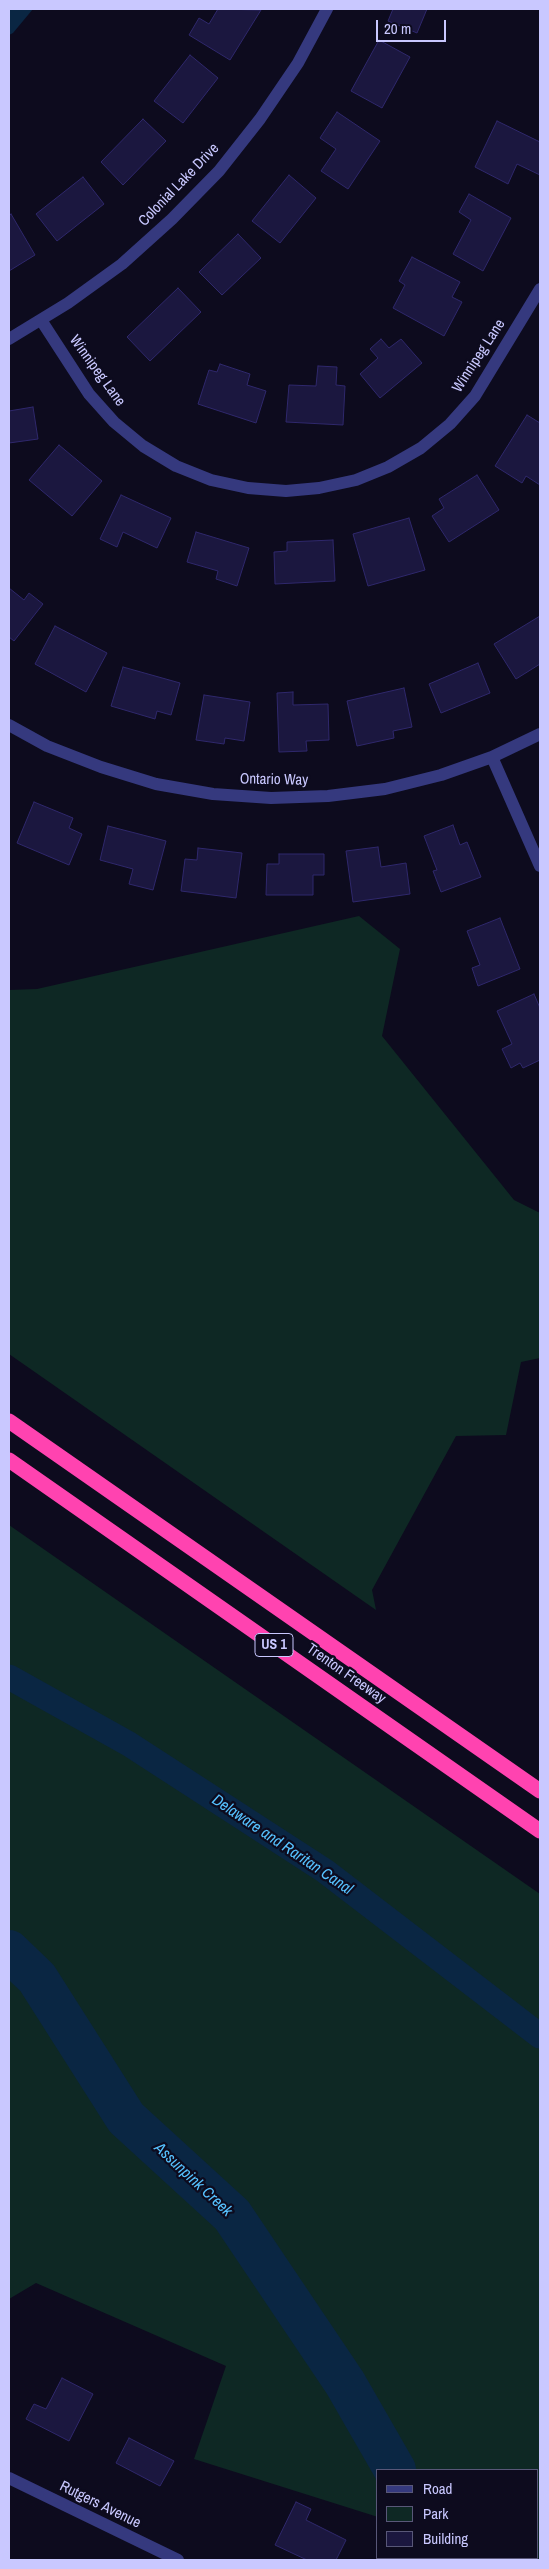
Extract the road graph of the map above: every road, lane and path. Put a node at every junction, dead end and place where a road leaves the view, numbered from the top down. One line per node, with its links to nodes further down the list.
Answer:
1 (327, 9): 3 (street, Colonial Lake Drive)
2 (540, 290): 3 (street, Winnipeg Lane)
3 (41, 320): 4 (street, Colonial Lake Drive)
4 (9, 339)
5 (9, 725): 7 (street, Ontario Way)
6 (540, 734): 7 (street, Ontario Way)
7 (492, 757): 8 (street)
8 (540, 866)
9 (9, 1421): 11 (highway, Trenton Freeway / US 1)
10 (9, 1460): 12 (highway, Trenton Freeway / US 1)
11 (540, 1791)
12 (540, 1831)
13 (9, 2478): 14 (street, Rutgers Avenue)
14 (178, 2560)

